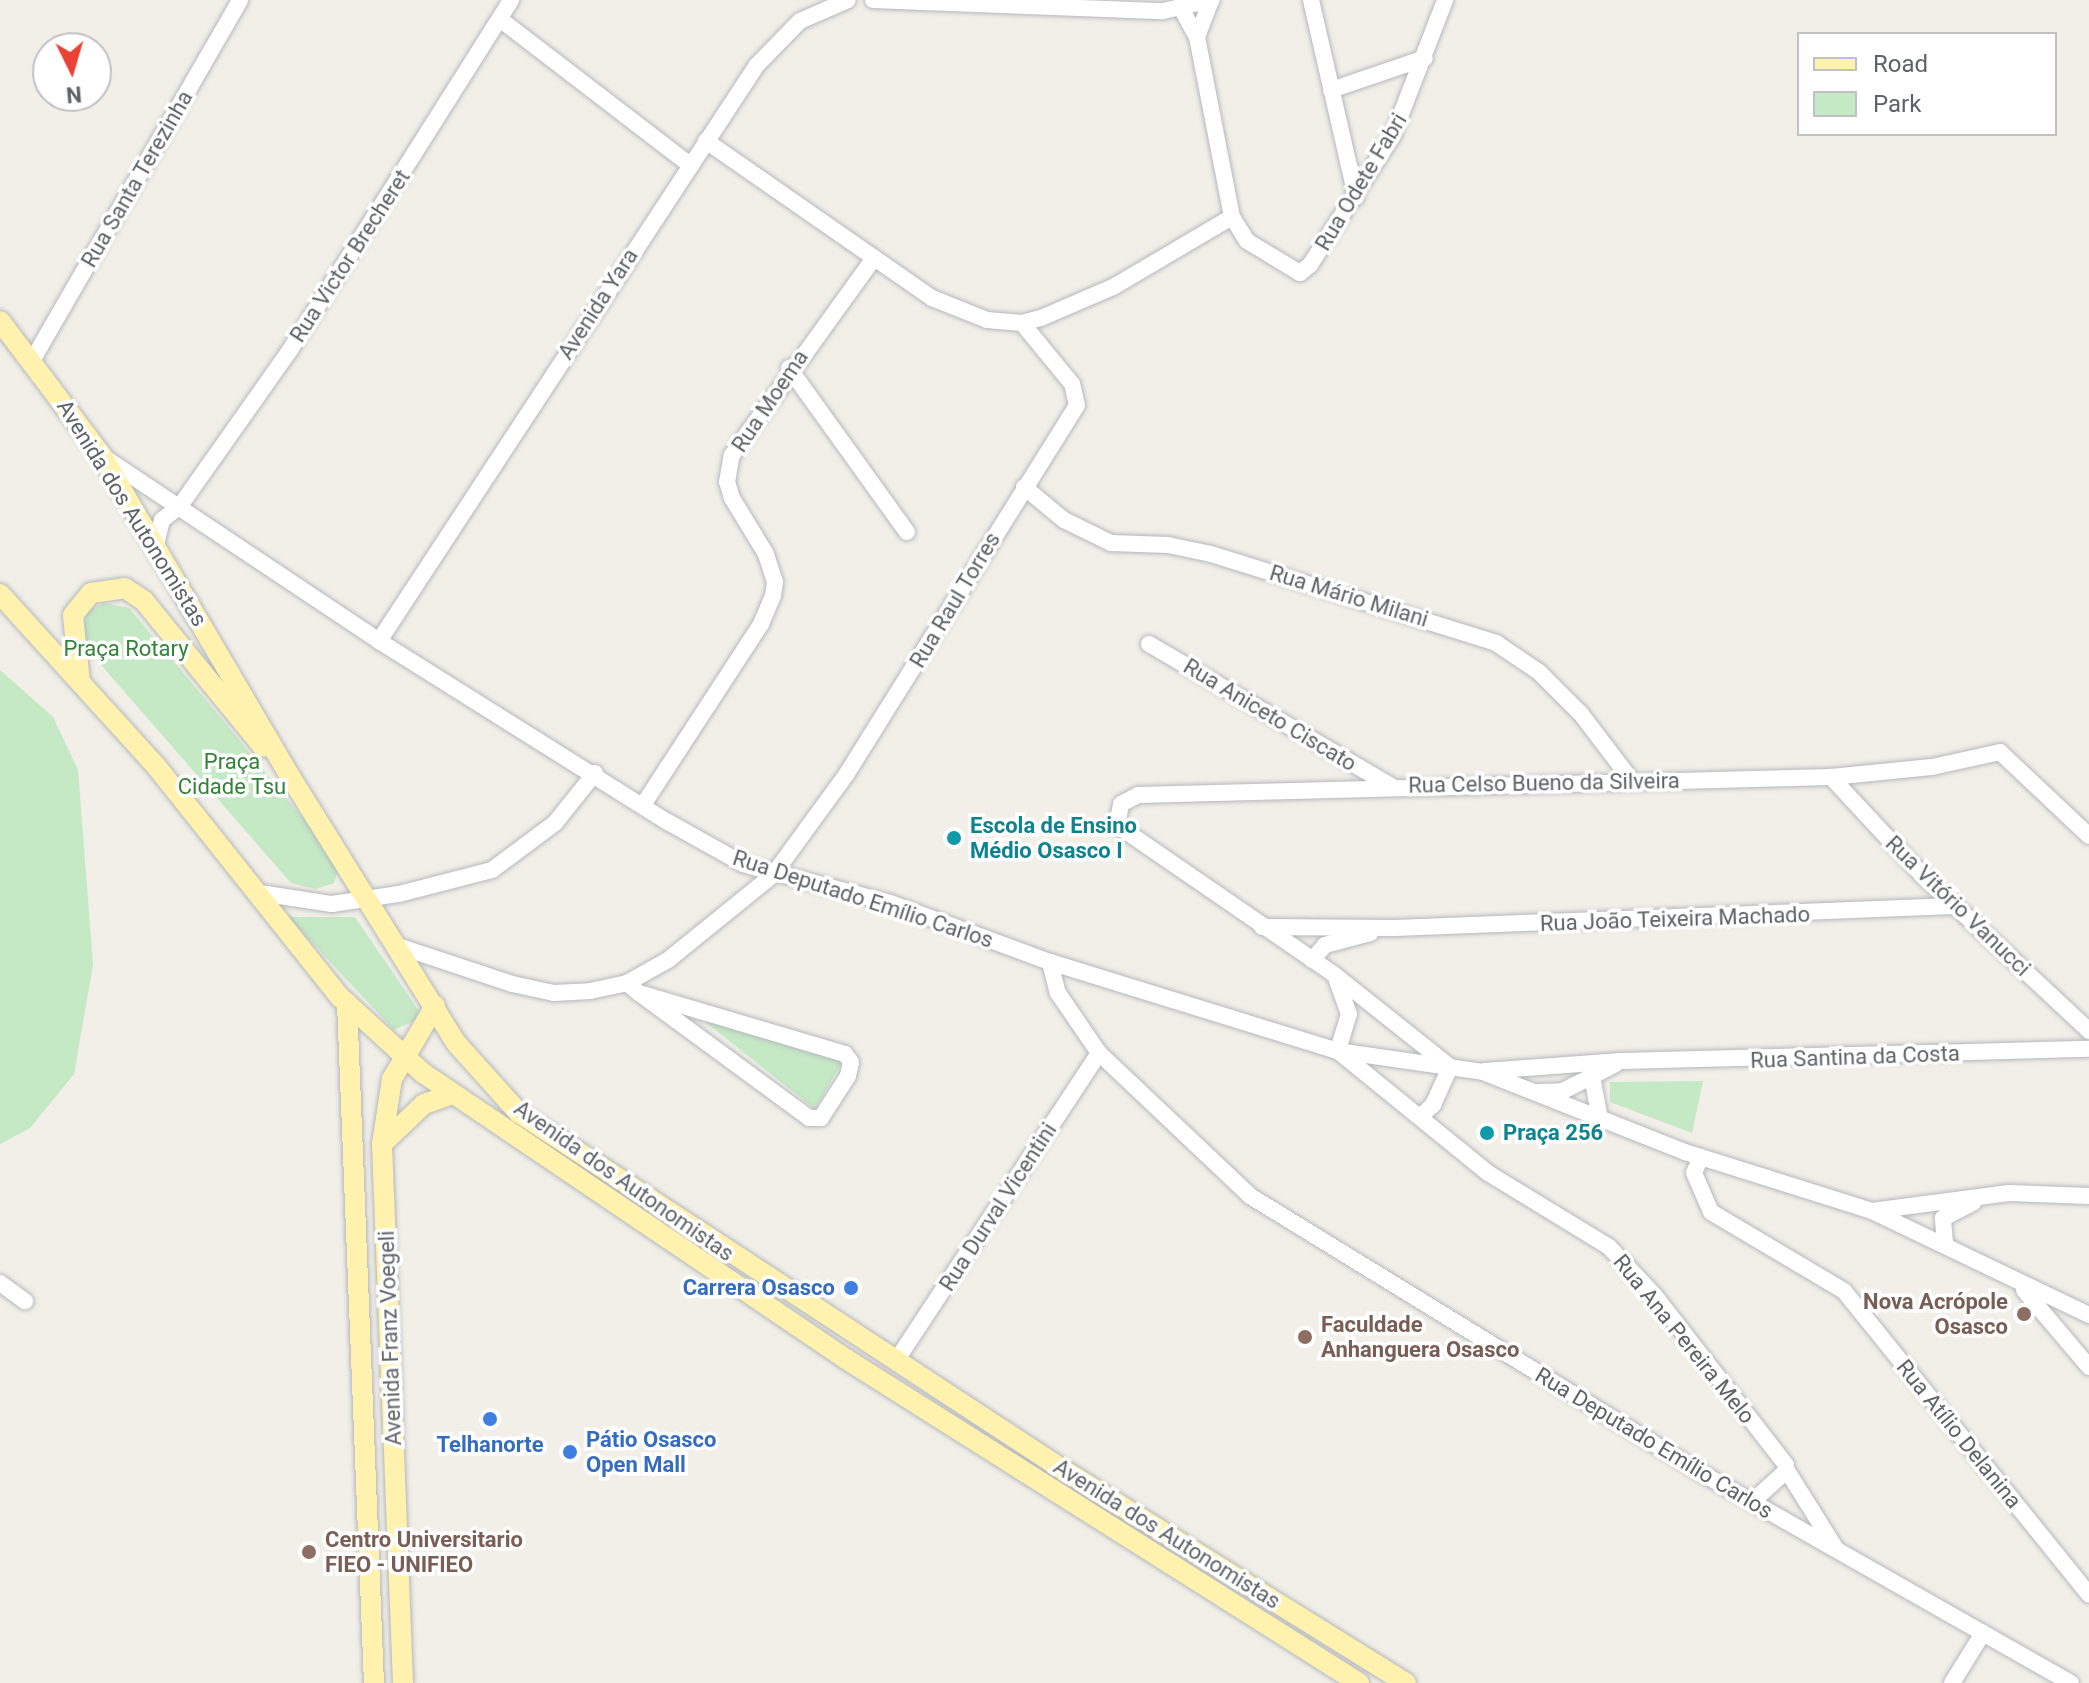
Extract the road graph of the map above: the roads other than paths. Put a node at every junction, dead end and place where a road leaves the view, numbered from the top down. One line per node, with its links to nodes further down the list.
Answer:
1 (240, 0): 21 (street, Rua Santa Terezinha)
2 (848, 0): 14 (street, Avenida Yara)
3 (873, 0): 8 (street)
4 (1212, 0): 9 (street); 11 (street)
5 (1311, 0): 13 (street)
6 (1445, 0): 12 (street, Rua Odete Fabri)
7 (508, 1): 10 (street, Rua Victor Brecheret)
8 (919, 2): 9 (street)
9 (1182, 10): 11 (street)
10 (501, 20): 15 (street); 25 (street, Rua Victor Brecheret)
11 (1197, 37): 17 (street)
12 (1425, 58): 13 (street); 16 (street, Rua Odete Fabri)
13 (1331, 90): 16 (street)
14 (706, 141): 15 (street, Avenida Yara); 18 (street)
15 (689, 164): 29 (street, Avenida Yara)
16 (1356, 197): 17 (street, Rua Odete Fabri)
17 (1232, 217): 20 (street)
18 (874, 258): 20 (street); 22 (street, Rua Moema)
19 (0, 321): 21 (main road, Avenida dos Autonomistas)
20 (1022, 323): 24 (street, Rua Raul Torres)
21 (33, 359): 23 (main road, Avenida dos Autonomistas)
22 (789, 368): 26 (street); 37 (street, Rua Moema)
23 (102, 456): 25 (street, Rua Deputado Emílio Carlos); 27 (main road, Avenida dos Autonomistas)
24 (1024, 487): 35 (street, Rua Mário Milani); 39 (street, Rua Raul Torres)
25 (180, 506): 27 (street); 29 (street, Rua Deputado Emílio Carlos)
26 (907, 532)
27 (156, 544): 32 (main road, Avenida dos Autonomistas)
28 (0, 594): 31 (main road, Avenida dos Autonomistas)
29 (379, 641): 33 (street, Rua Deputado Emílio Carlos)
30 (1149, 644): 36 (street, Rua Aniceto Ciscato)
31 (80, 682): 32 (main road); 40 (main road, Avenida dos Autonomistas)
32 (288, 773): 41 (main road, Avenida dos Autonomistas)
33 (595, 773): 37 (street, Rua Deputado Emílio Carlos); 41 (street)
34 (1831, 777): 35 (street, Rua Celso Bueno da Silveira); 38 (street, Rua Celso Bueno da Silveira); 42 (street, Rua Vitório Vanucci)
35 (1632, 781): 36 (street, Rua Celso Bueno da Silveira)
36 (1392, 787): 43 (street, Rua Celso Bueno da Silveira)
37 (643, 805): 39 (street, Rua Deputado Emílio Carlos)
38 (2089, 836)
39 (773, 875): 47 (street, Rua Deputado Emílio Carlos); 49 (street, Rua Raul Torres)
40 (260, 893): 41 (street); 50 (main road, Avenida dos Autonomistas)
41 (368, 899): 45 (main road, Avenida dos Autonomistas)
42 (1954, 906): 44 (street, Rua João Teixeira Machado); 54 (street, Rua Vitório Vanucci)
43 (1262, 927): 44 (street, Rua João Teixeira Machado); 46 (street)
44 (1395, 928): 46 (street, Rua João Teixeira Machado)
45 (398, 946): 49 (street); 51 (main road, Avenida dos Autonomistas)
46 (1312, 960): 48 (street)
47 (1050, 962): 56 (street); 57 (street, Rua Deputado Emílio Carlos)
48 (1332, 973): 52 (street); 53 (street)
49 (633, 988): 49 (street)
50 (347, 1003): 58 (main road, Avenida dos Autonomistas); 74 (main road, Avenida Franz Voegeli)
51 (435, 1006): 58 (main road, Avenida Franz Voegeli); 79 (main road, Avenida dos Autonomistas)
52 (1385, 1012): 53 (street); 60 (street)
53 (1349, 1014): 56 (street)
54 (2089, 1031)
55 (2089, 1049): 59 (street, Rua Santina da Costa)
56 (1338, 1051): 60 (street); 65 (street, Rua Ana Pereira Melo)
57 (1099, 1053): 79 (street, Rua Durval Vicentini); 82 (street, Rua Deputado Emílio Carlos)
58 (403, 1054): 64 (main road, Avenida dos Autonomistas); 67 (main road, Avenida Franz Voegeli)
59 (1621, 1061): 61 (street, Rua Santina da Costa); 62 (street, Rua Santina da Costa)
60 (1450, 1067): 61 (street); 65 (street)
61 (1483, 1072): 63 (street)
62 (1592, 1076): 63 (street, Rua Santina da Costa); 66 (street)
63 (1530, 1092): 66 (street)
64 (450, 1095): 67 (main road); 88 (main road, Avenida dos Autonomistas)
65 (1420, 1117): 81 (street, Rua Ana Pereira Melo)
66 (1600, 1119): 68 (street)
67 (382, 1144): 73 (main road, Avenida Franz Voegeli)
68 (1701, 1157): 71 (street); 84 (street, Rua Atílio Delanina)
69 (2009, 1193): 70 (street); 71 (street); 72 (street)
70 (2089, 1196)
71 (1872, 1211): 72 (street)
72 (1945, 1243): 76 (street)
73 (387, 1255): 74 (main road); 87 (main road, Avenida Franz Voegeli)
74 (356, 1256): 86 (main road, Avenida Franz Voegeli)
75 (0, 1283): 77 (street)
76 (2020, 1286): 78 (street); 80 (street)
77 (25, 1301)
78 (2089, 1315)
79 (896, 1361): 89 (main road, Avenida dos Autonomistas)
80 (2089, 1367)
81 (1786, 1469): 82 (street); 83 (street, Rua Ana Pereira Melo)
82 (1752, 1502): 83 (street, Rua Deputado Emílio Carlos)
83 (1837, 1550): 85 (street, Rua Deputado Emílio Carlos)
84 (2089, 1595)
85 (1983, 1633): 90 (street); 91 (street, Rua Deputado Emílio Carlos)
86 (374, 1683)
87 (403, 1683)
88 (1359, 1683)
89 (1406, 1683)
90 (1952, 1683)
91 (2071, 1683)

